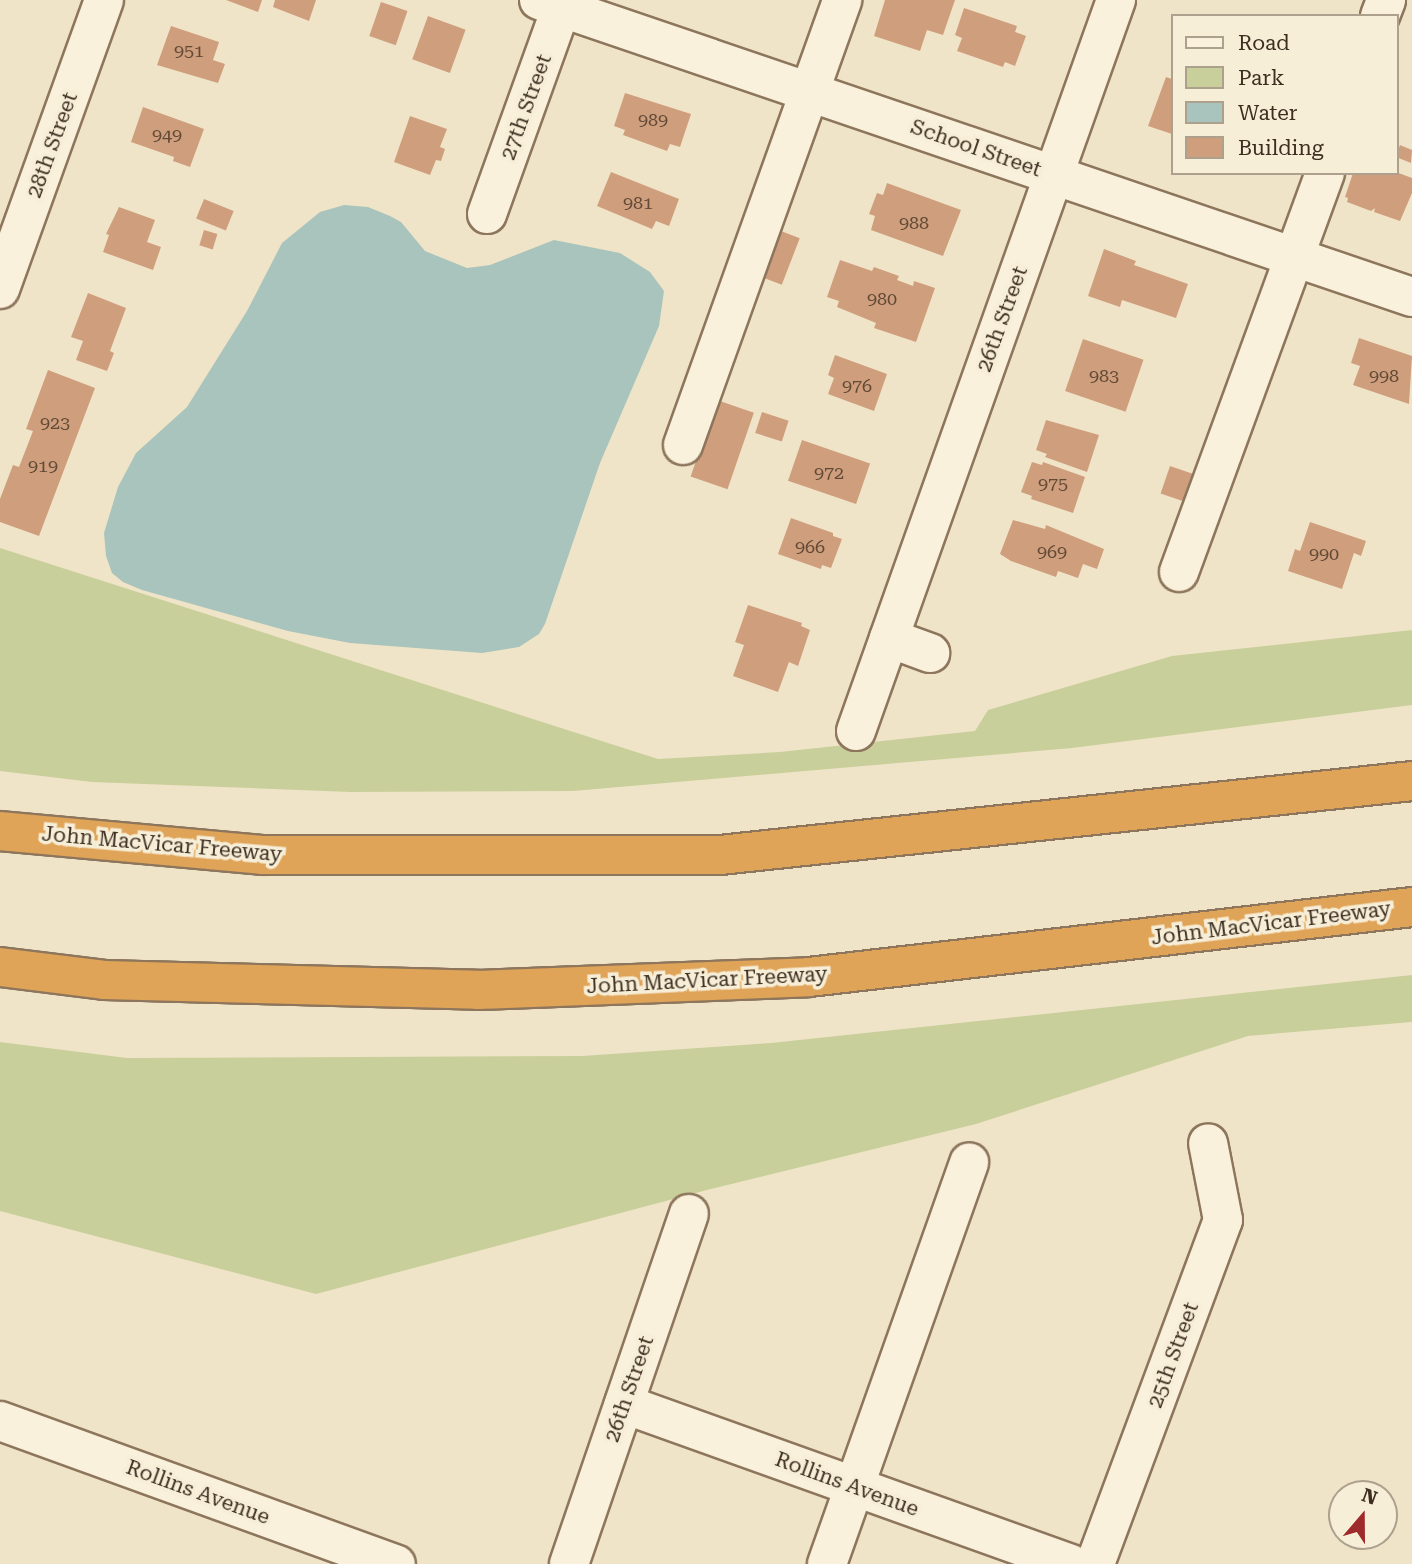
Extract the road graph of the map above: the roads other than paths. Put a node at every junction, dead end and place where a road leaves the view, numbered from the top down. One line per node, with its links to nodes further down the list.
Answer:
1 (104, 0): 10 (street, 28th Street)
2 (842, 0): 5 (street)
3 (1116, 0): 6 (street, 26th Street)
4 (555, 3): 5 (street, School Street); 8 (street, 27th Street)
5 (807, 91): 6 (street, School Street); 12 (street)
6 (1054, 174): 9 (street, School Street); 14 (street, 26th Street)
7 (1324, 175): 9 (street)
8 (488, 215)
9 (1295, 257): 11 (street, School Street); 13 (street)
10 (0, 289)
11 (1412, 297)
12 (683, 445)
13 (1179, 572)
14 (889, 638): 15 (street); 16 (street, 26th Street)
15 (930, 653)
16 (856, 731)
17 (1412, 781): 18 (highway, John MacVicar Freeway)
18 (0, 831)
19 (1412, 907): 21 (highway, John MacVicar Freeway)
20 (0, 967): 21 (highway, John MacVicar Freeway)
21 (104, 980): 22 (highway)
22 (0, 987)
23 (1208, 1143): 33 (street, 25th Street)
24 (969, 1162): 28 (street)
25 (689, 1214): 26 (street, 26th Street)
26 (624, 1404): 28 (street, Rollins Avenue); 30 (street, 26th Street)
27 (0, 1421): 29 (street, Rollins Avenue)
28 (854, 1487): 31 (street); 32 (street, Rollins Avenue)
29 (396, 1564)
30 (569, 1564)
31 (827, 1564)
32 (1070, 1564)
33 (1095, 1564)

